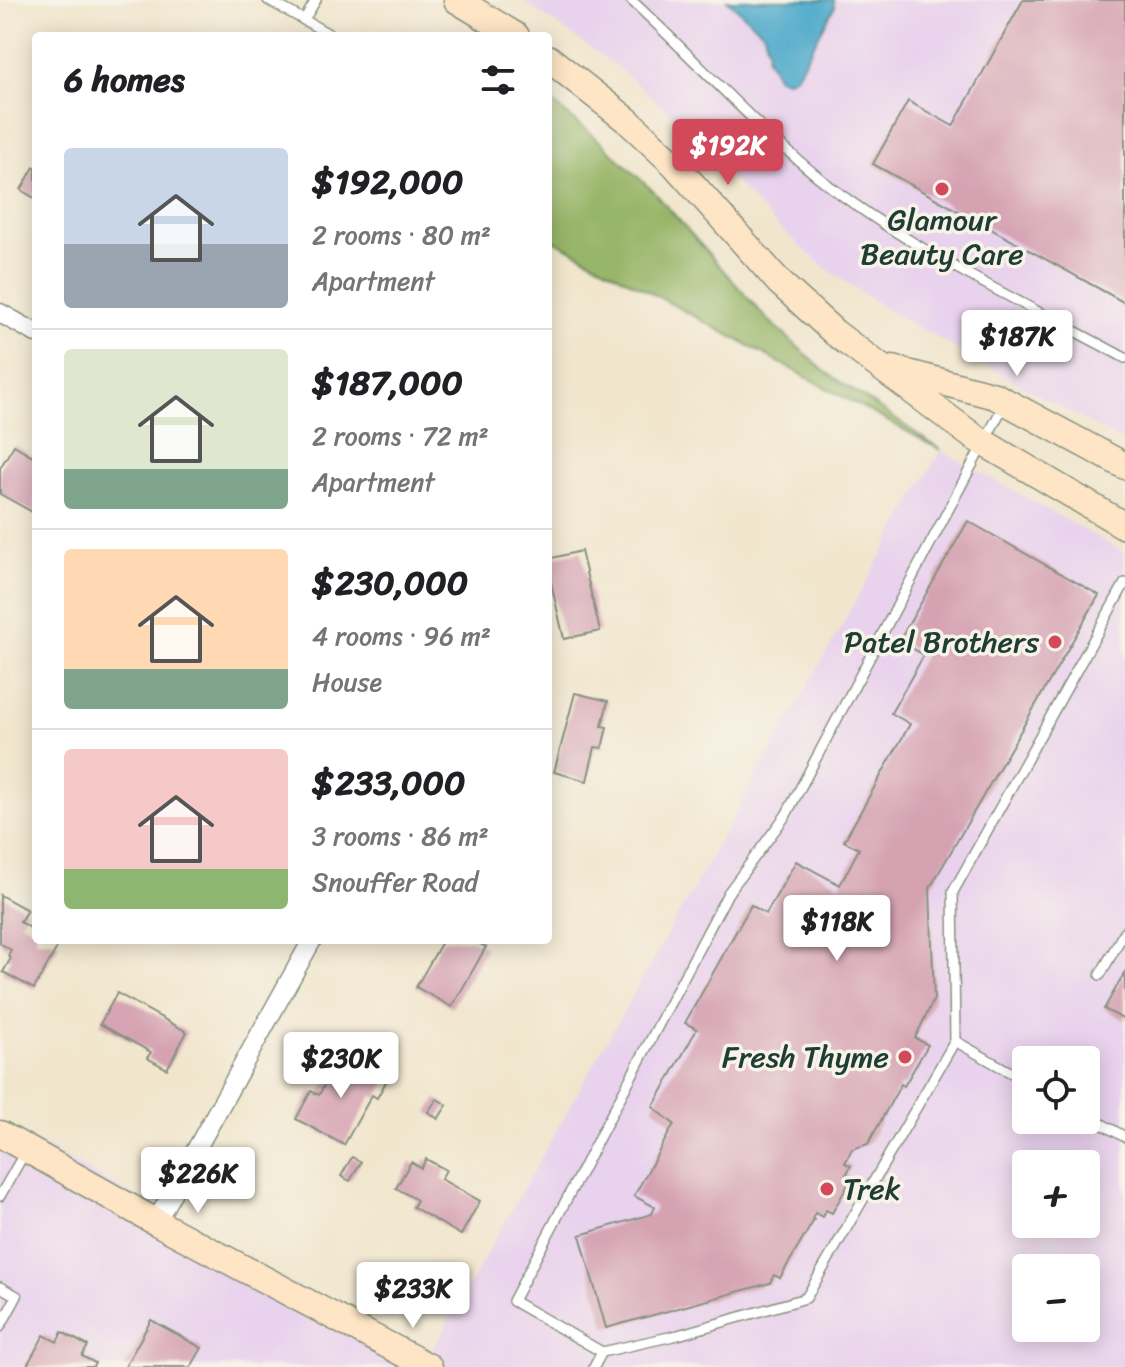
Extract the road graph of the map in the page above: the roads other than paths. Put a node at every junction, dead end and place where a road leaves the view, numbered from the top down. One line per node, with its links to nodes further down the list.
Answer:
1 (268, 0): 6 (lane)
2 (316, 0): 6 (lane)
3 (457, 0): 8 (main road)
4 (631, 0): 5 (lane)
5 (642, 4): 12 (lane)
6 (304, 20): 7 (lane)
7 (325, 32)
8 (509, 32)
9 (552, 61): 13 (main road)
10 (0, 313): 11 (street)
11 (32, 331)
12 (1125, 358)
13 (875, 361): 14 (main road); 15 (main road)
14 (1006, 400): 15 (lane); 16 (main road)
15 (984, 443): 17 (main road); 32 (lane)
16 (1125, 466)
17 (1125, 526)
18 (1125, 583): 22 (lane)
19 (1125, 931): 21 (lane)
20 (310, 944): 29 (street)
21 (1100, 975)
22 (955, 1041): 23 (lane); 32 (lane)
23 (1012, 1073)
24 (1100, 1123): 26 (lane)
25 (0, 1134): 27 (main road)
26 (1125, 1137)
27 (26, 1149): 28 (lane); 29 (main road)
28 (0, 1196)
29 (156, 1222): 33 (main road)
30 (0, 1287): 31 (lane)
31 (0, 1327)
32 (602, 1352): 34 (lane)
33 (429, 1367)
34 (594, 1367)

